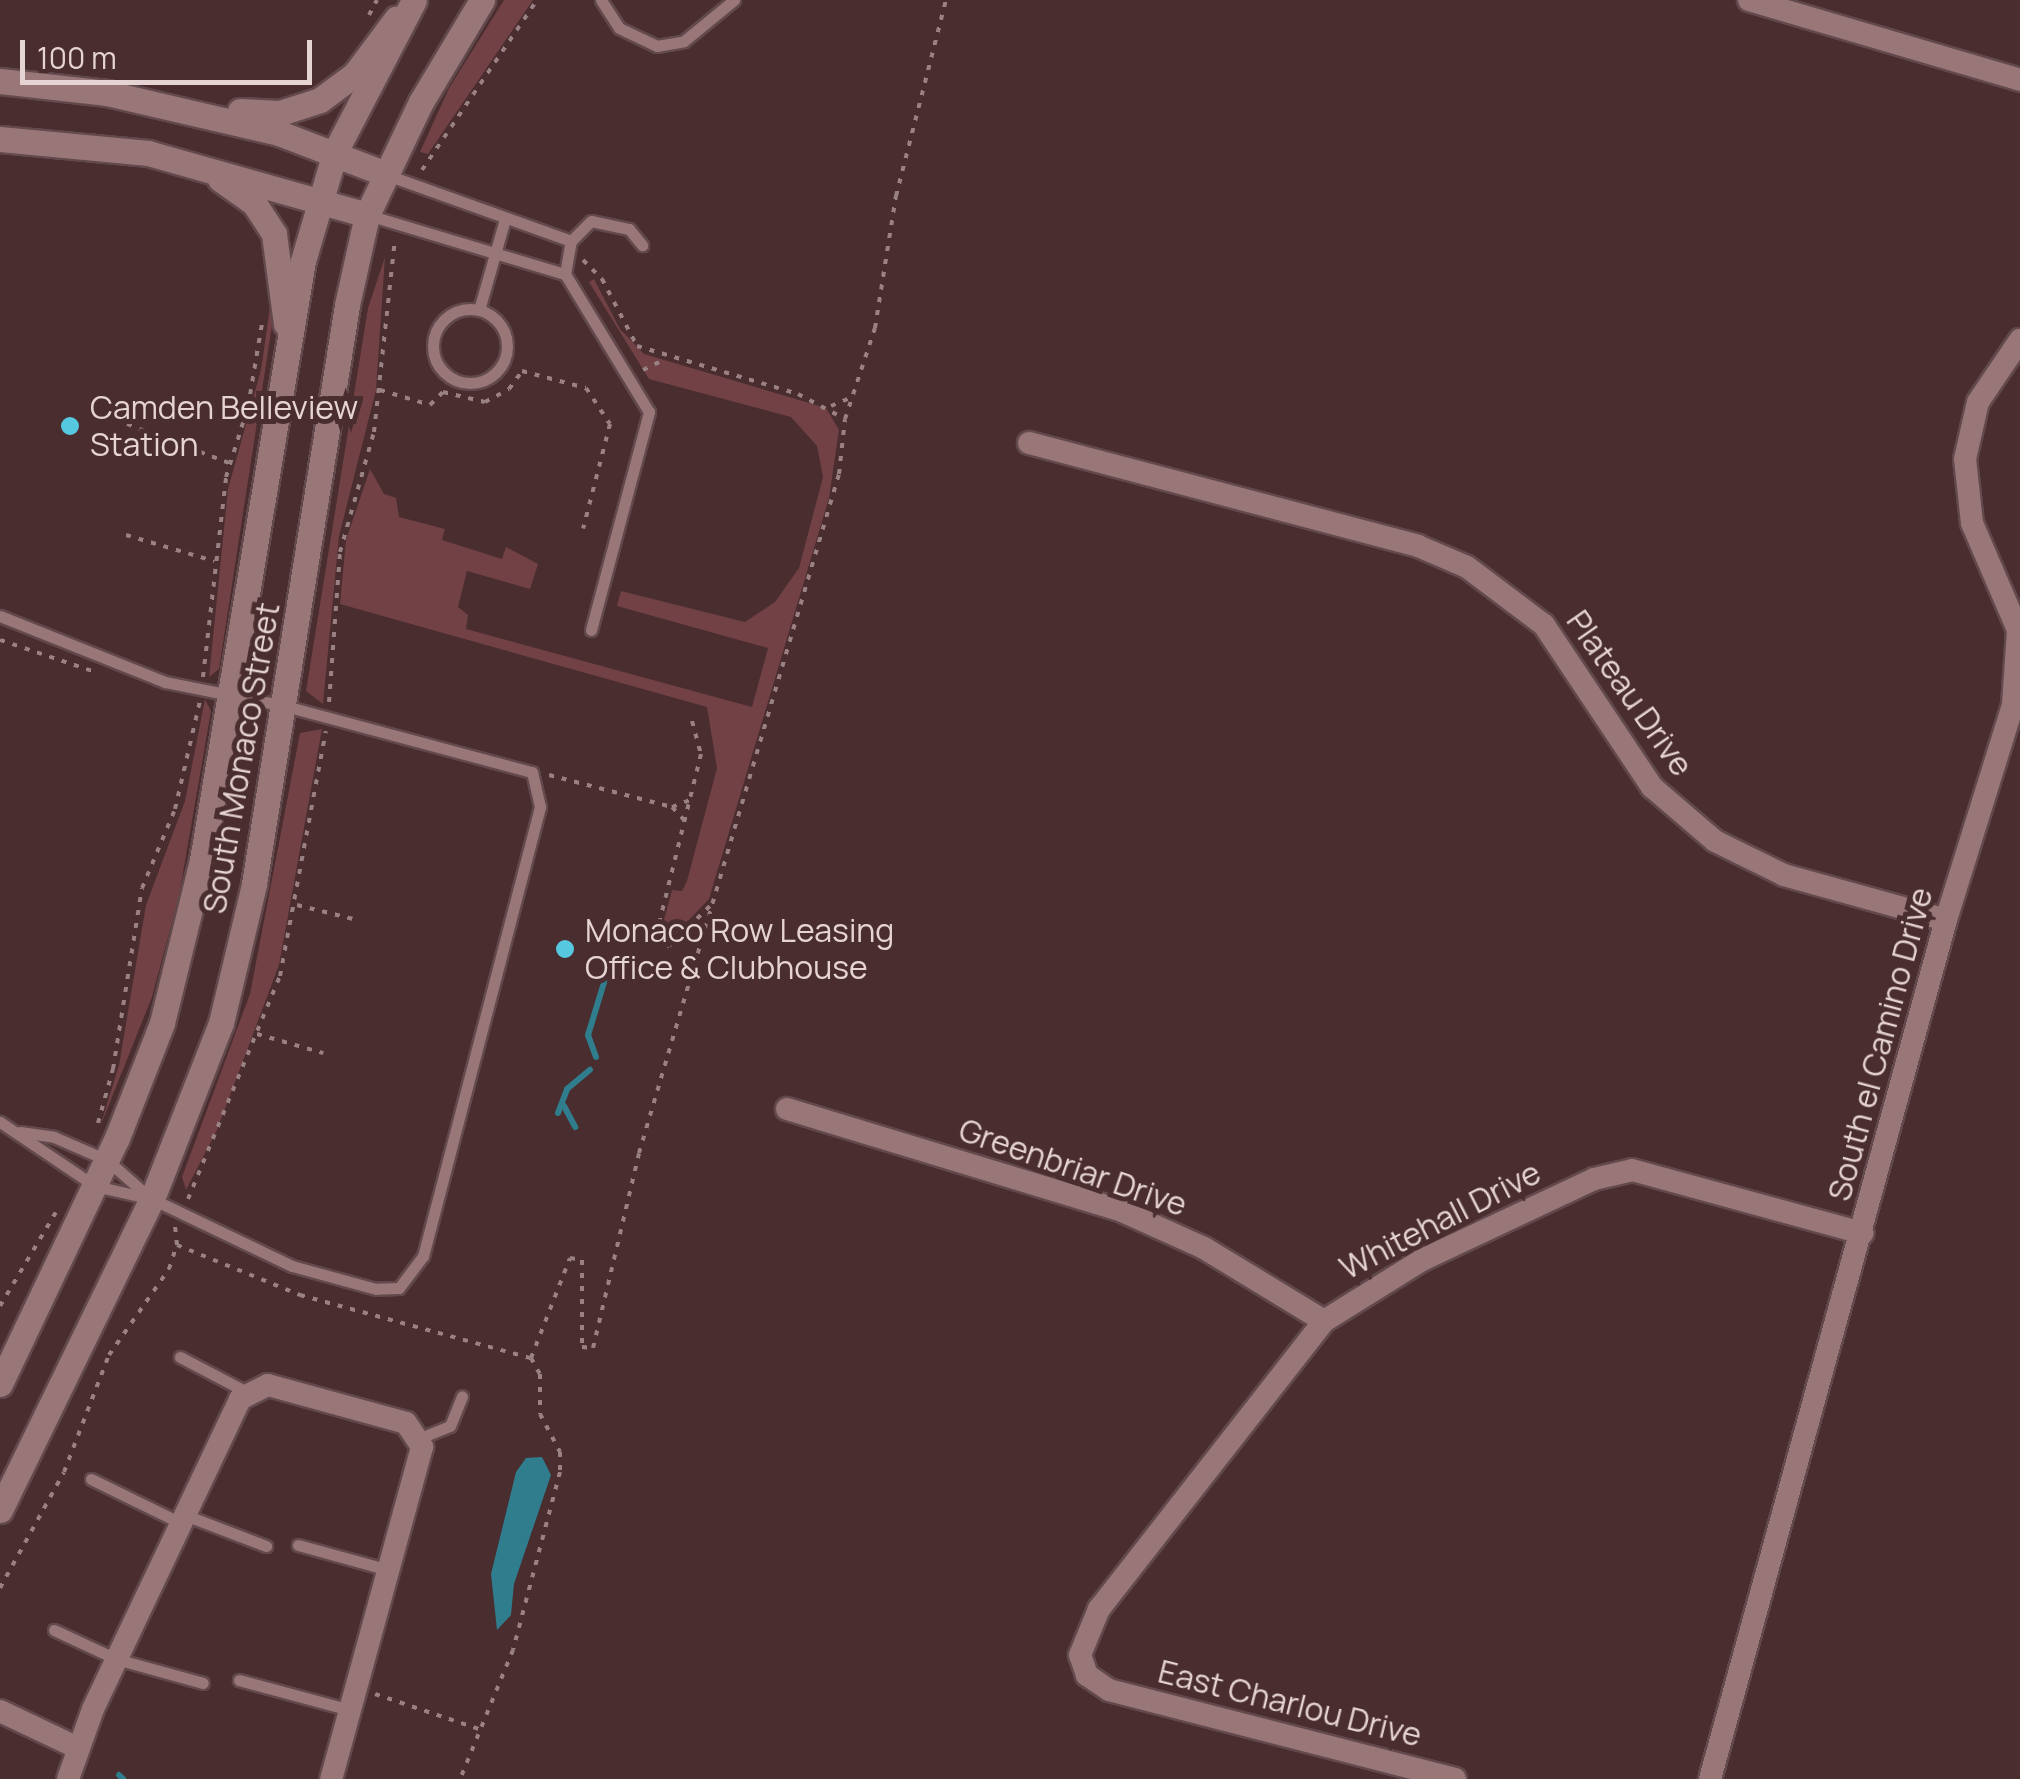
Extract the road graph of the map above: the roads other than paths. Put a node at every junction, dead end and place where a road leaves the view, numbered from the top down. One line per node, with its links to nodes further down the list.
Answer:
1 (413, 0): 8 (main road); 10 (main road, South Monaco Street)
2 (482, 0): 12 (main road, South Monaco Street)
3 (601, 0): 4 (lane)
4 (734, 0)
5 (1749, 0): 6 (street)
6 (2020, 80)
7 (1, 81): 8 (main road)
8 (107, 93): 10 (main road)
9 (0, 138): 11 (main road)
10 (335, 152): 12 (main road); 13 (main road, South Monaco Street)
11 (179, 161): 13 (main road); 21 (main road)
12 (386, 174): 14 (main road, South Monaco Street); 15 (lane)
13 (320, 201): 14 (main road); 21 (main road, South Monaco Street)
14 (368, 215): 18 (lane); 27 (main road, South Monaco Street)
15 (505, 219): 17 (lane); 18 (lane)
16 (642, 245): 17 (lane)
17 (570, 246): 19 (lane)
18 (494, 254): 19 (lane); 20 (lane)
19 (565, 274): 25 (lane)
20 (479, 310): 20 (lane)
21 (286, 337): 26 (main road, South Monaco Street)
22 (2020, 340): 28 (street, South el Camino Drive)
23 (1029, 443): 29 (street, Plateau Drive)
24 (0, 616): 26 (lane)
25 (591, 630)
26 (230, 695): 27 (lane); 33 (main road, South Monaco Street)
27 (285, 706): 35 (main road, South Monaco Street); 35 (lane)
28 (2016, 706): 29 (street, South el Camino Drive)
29 (1946, 920): 36 (street, South el Camino Drive)
30 (787, 1110): 37 (street, Greenbriar Drive)
31 (0, 1122): 32 (lane)
32 (20, 1132): 33 (lane); 34 (lane)
33 (98, 1156): 34 (main road, South Monaco Street); 35 (lane)
34 (95, 1186): 35 (lane); 39 (main road, South Monaco Street)
35 (152, 1200): 44 (main road, South Monaco Street)
36 (1862, 1233): 37 (street, Whitehall Drive); 62 (street, South el Camino Drive)
37 (1324, 1321): 53 (street, Whitehall Drive)
38 (180, 1356): 40 (lane)
39 (0, 1384)
40 (247, 1392): 42 (street); 45 (street)
41 (462, 1396): 42 (lane)
42 (420, 1438): 48 (street)
43 (91, 1479): 45 (lane)
44 (0, 1510)
45 (183, 1519): 47 (lane); 50 (street)
46 (298, 1545): 48 (lane)
47 (266, 1546)
48 (389, 1570): 54 (street)
49 (54, 1630): 50 (lane)
50 (116, 1659): 52 (lane); 58 (street)
51 (239, 1680): 54 (lane)
52 (204, 1683)
53 (1109, 1690): 61 (street, East Charlou Drive)
54 (353, 1699): 60 (street)
55 (0, 1711): 57 (street)
56 (0, 1732): 57 (street)
57 (50, 1738): 58 (street)
58 (78, 1748): 59 (street)
59 (68, 1779)
60 (331, 1779)
61 (1455, 1779)
62 (1710, 1779)

